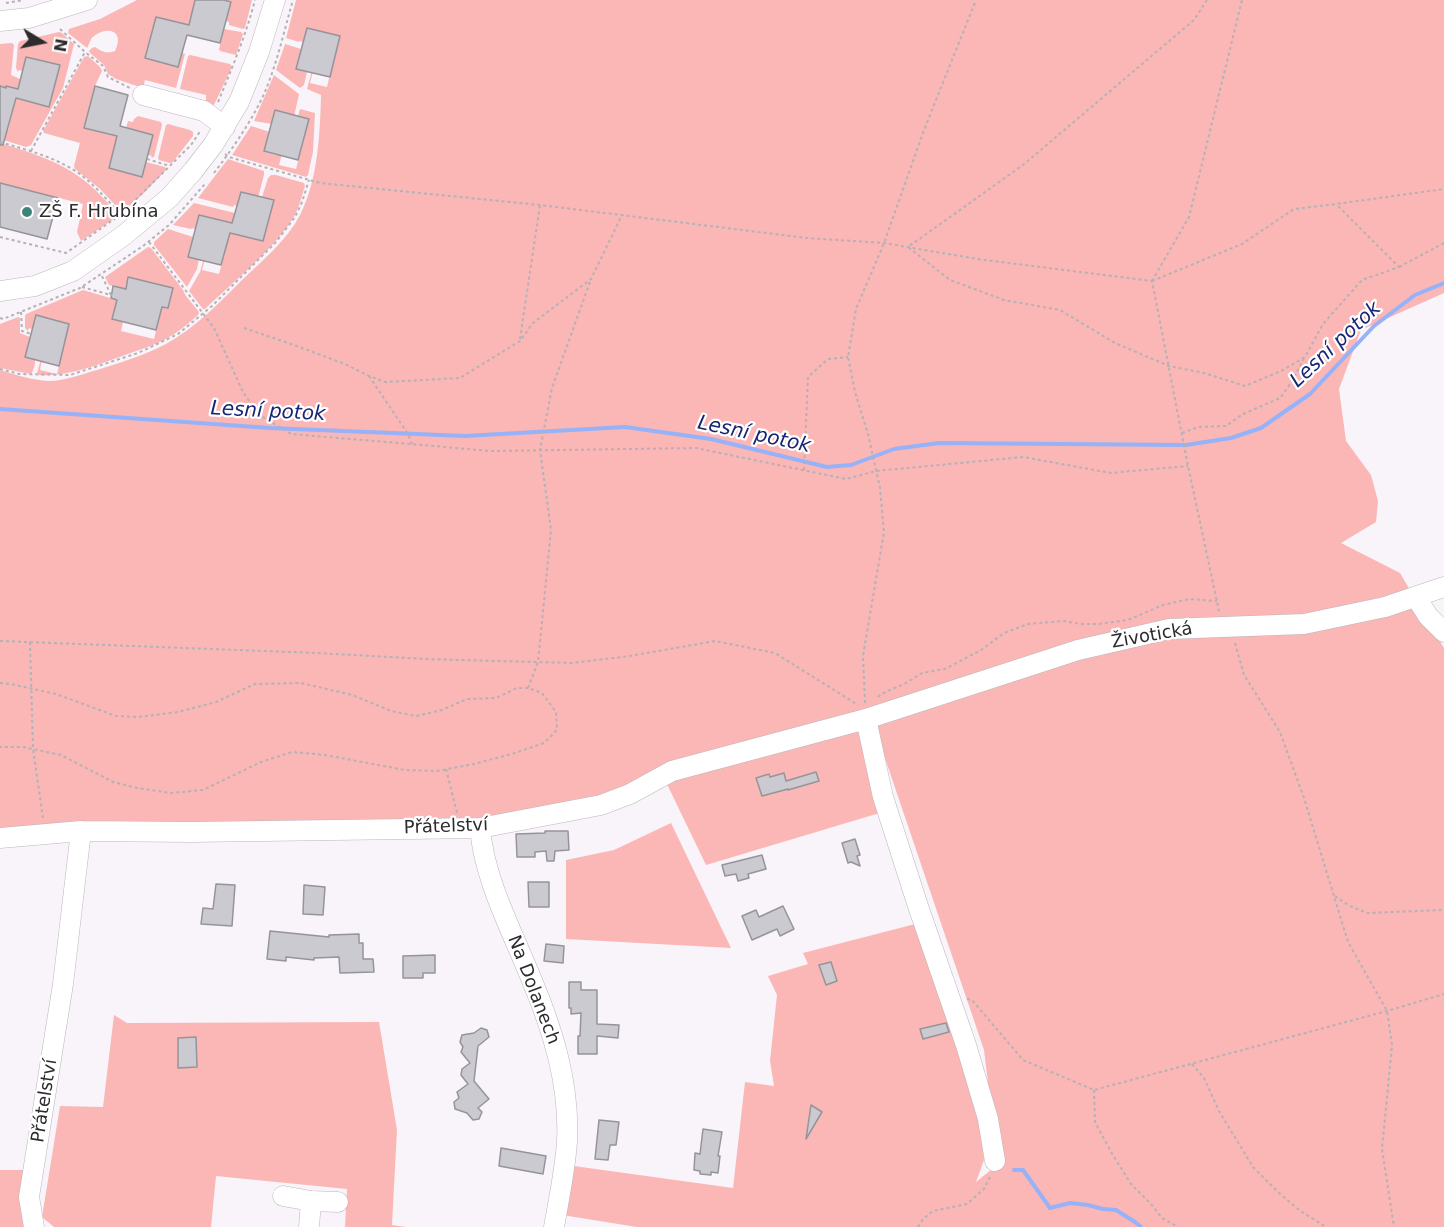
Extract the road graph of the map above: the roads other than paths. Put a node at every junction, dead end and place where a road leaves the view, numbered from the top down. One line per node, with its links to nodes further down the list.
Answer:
1 (87, 0): 3 (street)
2 (275, 0): 5 (street)
3 (0, 21)
4 (143, 95): 5 (street)
5 (218, 122): 6 (street)
6 (0, 291)
7 (1444, 586): 8 (street, Životická)
8 (1416, 597): 9 (street); 10 (street, Životická)
9 (1444, 633)
10 (869, 710): 11 (street, Přátelství); 14 (street)
11 (470, 828): 12 (street, Přátelství); 20 (street, Na Dolanech)
12 (81, 831): 13 (street, Přátelství); 18 (street, Přátelství)
13 (0, 838)
14 (995, 1161)
15 (283, 1196): 16 (street)
16 (311, 1201): 17 (street); 19 (street)
17 (338, 1202)
18 (34, 1227)
19 (309, 1227)
20 (554, 1227)

